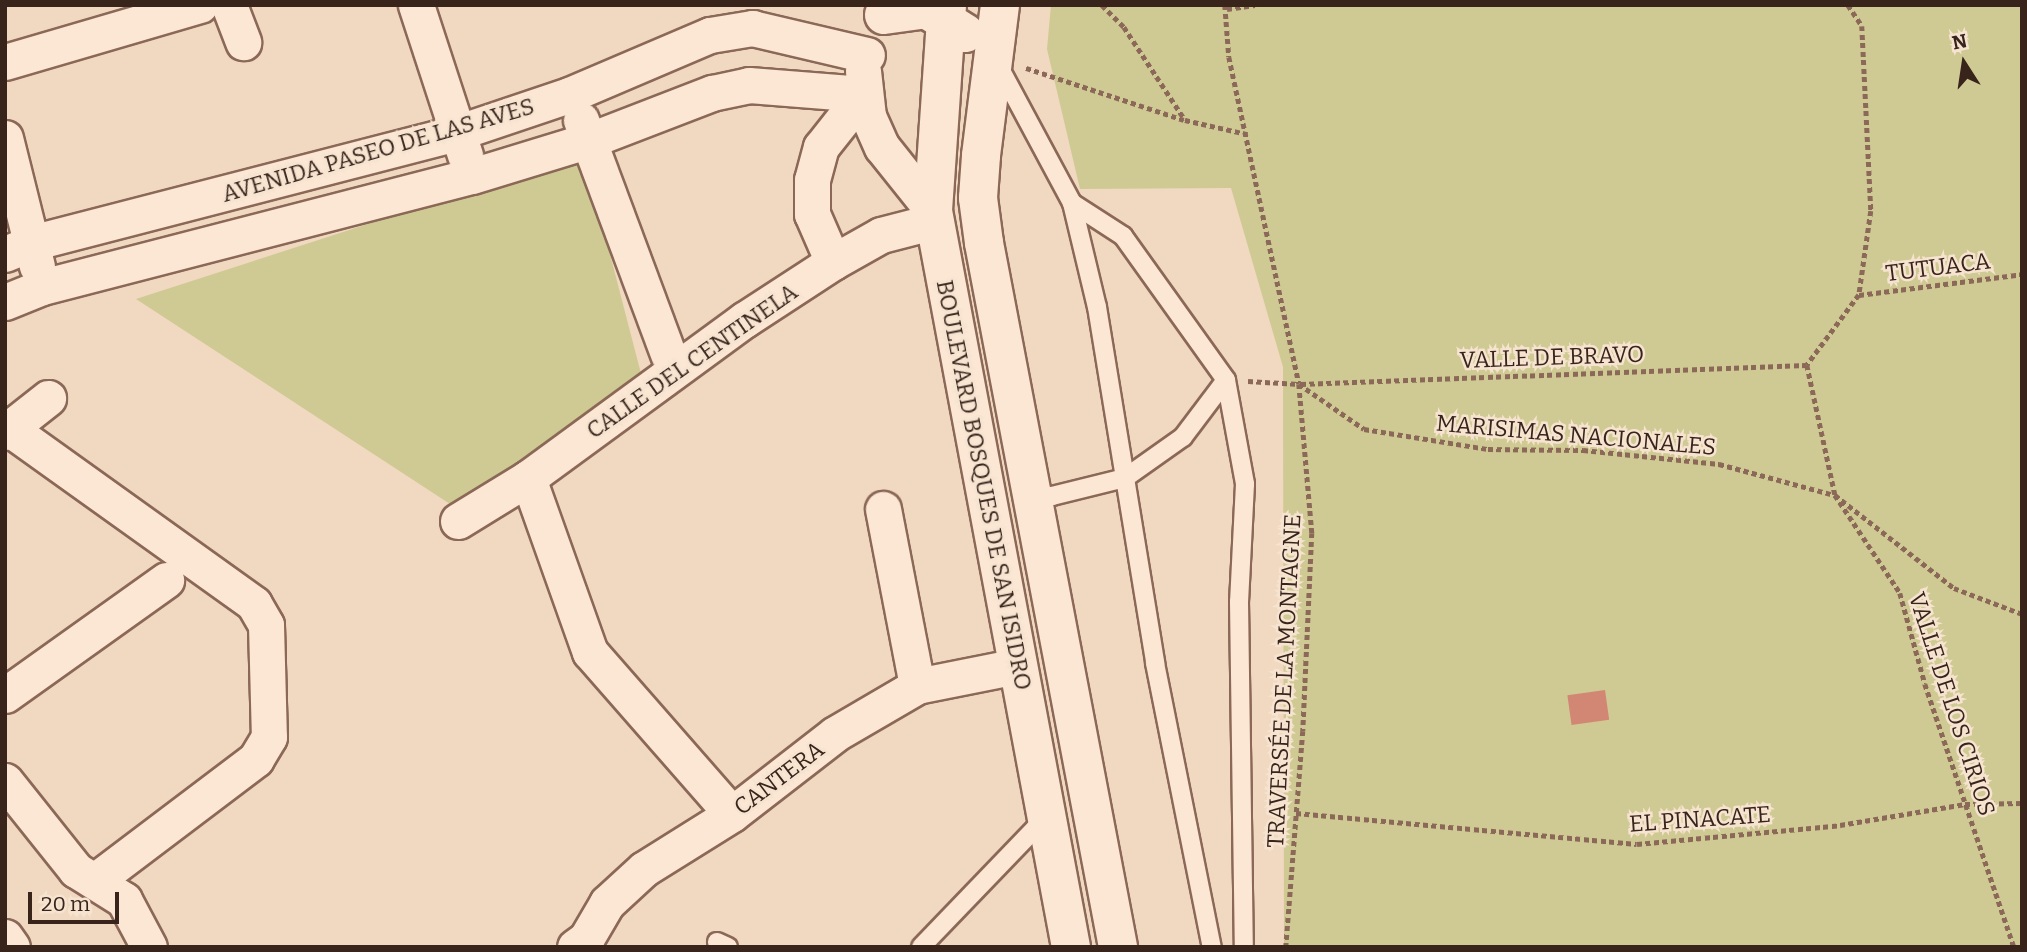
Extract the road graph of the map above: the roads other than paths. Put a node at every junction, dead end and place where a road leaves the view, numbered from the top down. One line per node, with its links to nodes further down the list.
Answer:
1 (200, 5): 10 (street)
2 (229, 5): 7 (street)
3 (416, 5): 13 (street)
4 (1000, 5): 9 (main road, BOULEVARD BOSQUES DE SAN ISIDRO)
5 (886, 10): 6 (main road); 8 (street)
6 (947, 13): 9 (main road); 19 (main road, BOULEVARD BOSQUES DE SAN ISIDRO)
7 (243, 42)
8 (867, 55): 11 (street); 12 (street, AVENIDA PASEO DE LAS AVES)
9 (993, 57): 18 (lane); 31 (main road, BOULEVARD BOSQUES DE SAN ISIDRO)
10 (5, 61)
11 (863, 94): 15 (street, AVENIDA PASEO DE LAS AVES); 19 (street); 22 (street)
12 (569, 95): 13 (street, AVENIDA PASEO DE LAS AVES); 15 (street)
13 (459, 132): 16 (street); 17 (street, AVENIDA PASEO DE LAS AVES)
14 (5, 138): 21 (street)
15 (590, 140): 16 (street, AVENIDA PASEO DE LAS AVES); 25 (street)
16 (472, 176): 20 (street, AVENIDA PASEO DE LAS AVES)
17 (284, 178): 20 (street); 21 (street, AVENIDA PASEO DE LAS AVES)
18 (1072, 203): 26 (lane); 30 (lane)
19 (934, 216): 22 (street, CALLE DEL CENTINELA); 35 (main road, BOULEVARD BOSQUES DE SAN ISIDRO)
20 (295, 222): 23 (street, AVENIDA PASEO DE LAS AVES)
21 (18, 249): 23 (street)
22 (833, 262): 29 (street, CALLE DEL CENTINELA)
23 (42, 287): 24 (street, AVENIDA PASEO DE LAS AVES)
24 (5, 302)
25 (668, 354)
26 (1226, 380): 30 (lane); 50 (lane)
27 (48, 398): 28 (street)
28 (8, 430): 41 (street)
29 (528, 478): 33 (street, CALLE DEL CENTINELA); 39 (street)
30 (1125, 478): 31 (lane); 49 (lane)
31 (1032, 495): 48 (main road, BOULEVARD BOSQUES DE SAN ISIDRO)
32 (884, 509): 36 (street)
33 (458, 521)
34 (166, 580): 37 (street)
35 (1017, 666): 36 (street, CANTERA); 40 (main road, BOULEVARD BOSQUES DE SAN ISIDRO)
36 (917, 686): 39 (street, CANTERA)
37 (5, 695)
38 (5, 781): 41 (street)
39 (732, 814): 45 (street, CANTERA)
40 (1046, 817): 46 (lane); 47 (main road, BOULEVARD BOSQUES DE SAN ISIDRO)
41 (96, 880): 44 (street)
42 (5, 937): 43 (street)
43 (12, 947)
44 (149, 947)
45 (575, 947)
46 (921, 947)
47 (1071, 947)
48 (1118, 947)
49 (1212, 947)
50 (1244, 947)

